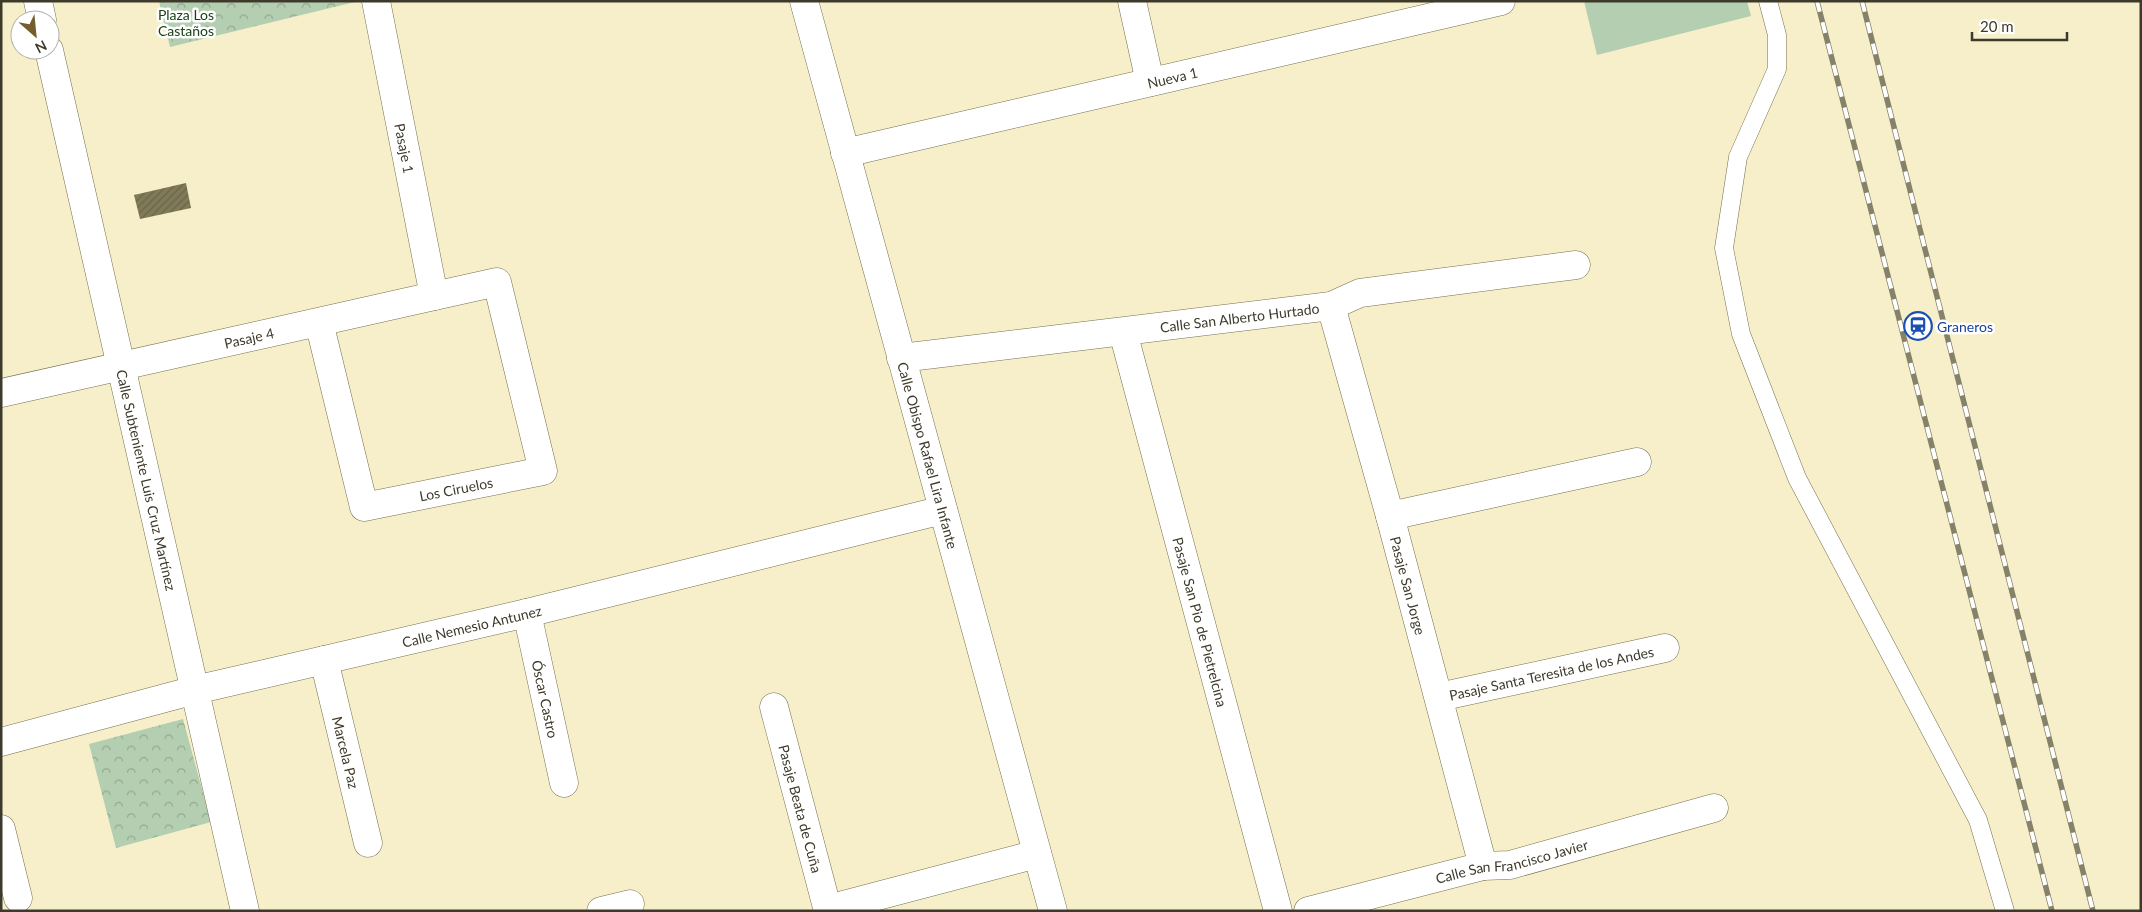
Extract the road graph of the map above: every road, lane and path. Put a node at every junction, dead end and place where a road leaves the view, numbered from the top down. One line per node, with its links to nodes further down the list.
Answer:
1 (376, 1): 11 (street, Pasaje 1)
2 (804, 1): 8 (street, Calle Obispo Rafael Lira Infante)
3 (1132, 1): 7 (street)
4 (1501, 1): 7 (street, Nueva 1)
5 (1768, 1): 42 (lane)
6 (51, 60): 16 (street, Calle Subteniente Luis Cruz Martínez)
7 (1150, 82): 8 (street, Nueva 1)
8 (845, 153): 15 (street, Calle Obispo Rafael Lira Infante)
9 (1576, 265): 12 (street, Calle San Alberto Hurtado)
10 (497, 282): 11 (street, Pasaje 4); 13 (street, Los Ciruelos)
11 (434, 296): 13 (street, Pasaje 4)
12 (1331, 306): 14 (street, Calle San Alberto Hurtado); 20 (street, Pasaje San Jorge)
13 (319, 322): 16 (street, Pasaje 4)
14 (1124, 332): 15 (street, Calle San Alberto Hurtado); 40 (street, Pasaje San Pio de Pietrelcina)
15 (901, 358): 19 (street, Calle Obispo Rafael Lira Infante)
16 (121, 366): 17 (street, Pasaje 4); 24 (street, Calle Subteniente Luis Cruz Martínez)
17 (1, 393)
18 (1637, 462): 20 (street)
19 (943, 510): 21 (street, Calle Nemesio Antunez); 32 (street, Calle Obispo Rafael Lira Infante)
20 (1390, 516): 25 (street, Pasaje San Jorge)
21 (527, 613): 23 (street, Calle Nemesio Antunez); 28 (street, Óscar Castro)
22 (1665, 648): 25 (street, Pasaje Santa Teresita de los Andes)
23 (324, 660): 24 (street, Calle Nemesio Antunez); 31 (street, Marcela Paz)
24 (195, 690): 27 (street, Calle Nemesio Antunez); 37 (street, Calle Subteniente Luis Cruz Martínez)
25 (1439, 697): 33 (street, Pasaje San Jorge)
26 (774, 707): 36 (street, Pasaje Beata de Cuña)
27 (1, 742)
28 (564, 783)
29 (1714, 808): 33 (street, Calle San Francisco Javier)
30 (1, 829): 34 (street)
31 (368, 844)
32 (1037, 854): 36 (street); 39 (street, Calle Obispo Rafael Lira Infante)
33 (1483, 866): 41 (street, Calle San Francisco Javier)
34 (18, 898)
35 (630, 904): 38 (street)
36 (828, 910)
37 (245, 911)
38 (603, 911)
39 (1053, 911)
40 (1278, 911)
41 (1308, 911)
42 (2005, 911)

